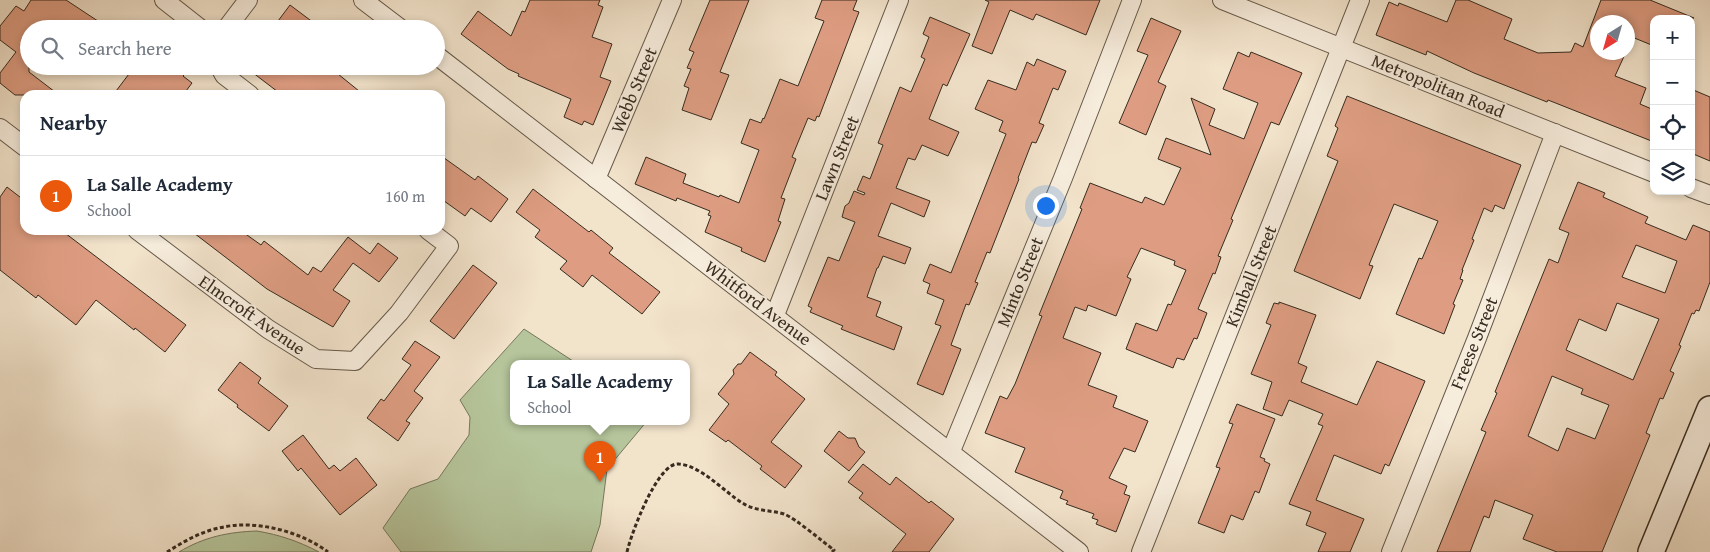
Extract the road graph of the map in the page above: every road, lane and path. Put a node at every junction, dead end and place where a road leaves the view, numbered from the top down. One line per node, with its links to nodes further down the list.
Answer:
1 (164, 0): 9 (street)
2 (248, 0): 10 (street)
3 (363, 0): 11 (street)
4 (672, 0): 20 (street, Webb Street)
5 (899, 0): 25 (street, Lawn Street)
6 (1132, 0): 27 (street, Minto Street)
7 (1222, 0): 12 (street, Metropolitan Road)
8 (1360, 0): 12 (street, Kimball Street)
9 (190, 20)
10 (233, 20)
11 (389, 20)
12 (1341, 48): 17 (street, Metropolitan Road); 34 (street, Kimball Street)
13 (445, 62): 20 (street, Whitford Avenue)
14 (224, 75): 15 (street)
15 (244, 90)
16 (0, 128): 18 (street)
17 (1555, 133): 19 (street, Metropolitan Road); 35 (street, Freese Street)
18 (20, 143)
19 (1650, 171)
20 (596, 179): 25 (street, Whitford Avenue)
21 (1695, 189): 22 (street)
22 (1710, 195)
23 (144, 235): 24 (street, Elmcroft Avenue)
24 (435, 235)
25 (774, 315): 27 (street, Whitford Avenue)
26 (1710, 410): 28 (main road)
27 (951, 451): 33 (street, Whitford Avenue)
28 (1700, 462): 36 (main road)
29 (167, 552): 30 (path)
30 (328, 552)
31 (627, 552): 32 (path)
32 (832, 552)
33 (1079, 552)
34 (1141, 552)
35 (1391, 552)
36 (1651, 552)

